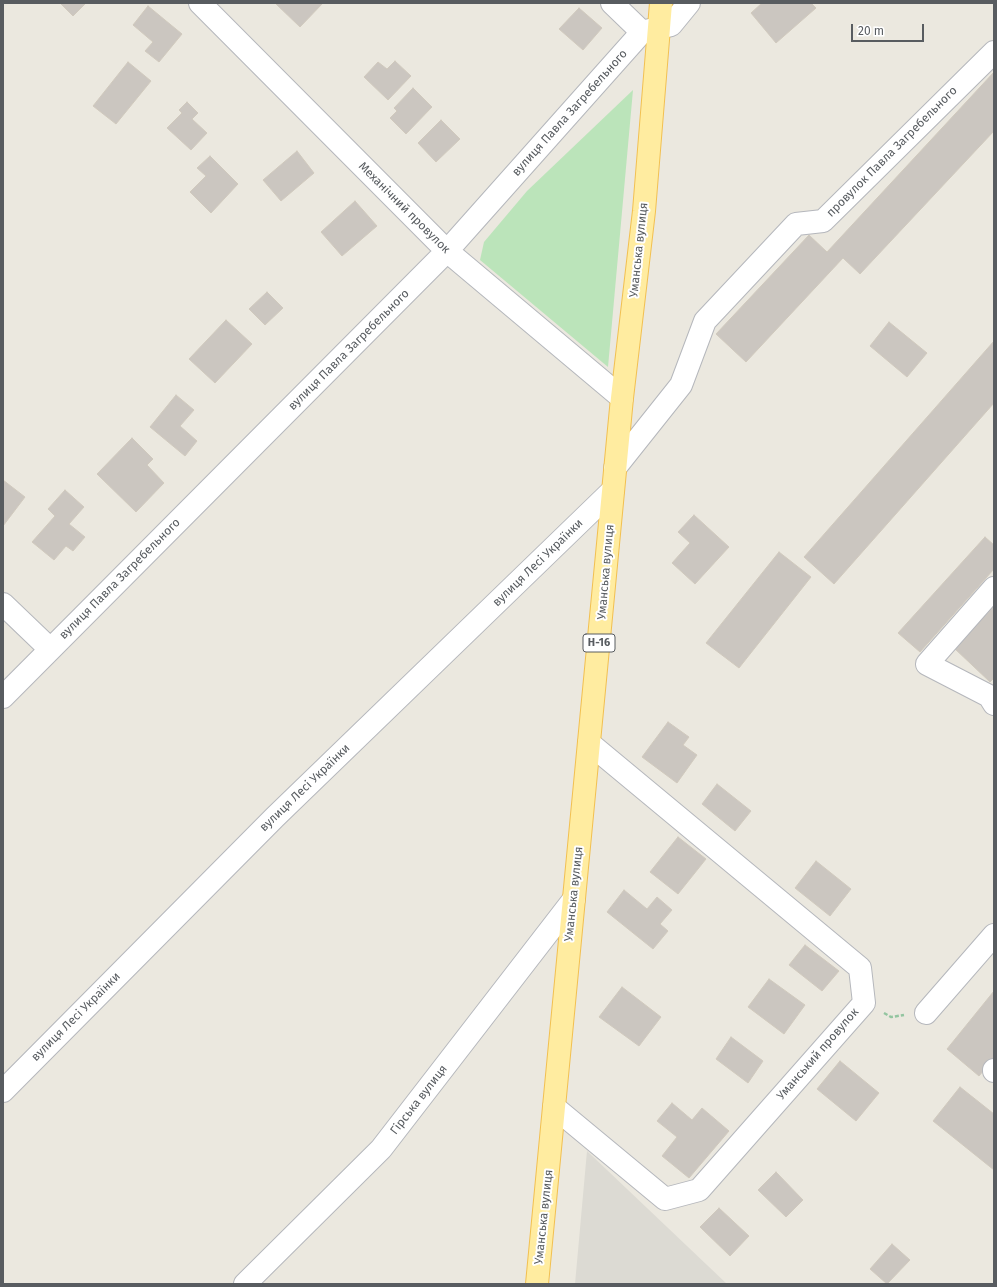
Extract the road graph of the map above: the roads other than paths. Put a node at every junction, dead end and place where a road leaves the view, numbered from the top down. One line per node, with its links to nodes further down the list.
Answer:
1 (200, 3): 7 (street, Механічний провулок)
2 (612, 3): 5 (street)
3 (661, 3): 5 (main road, Уманська вулиця / Н-16)
4 (689, 3): 5 (street, вулиця Павла Загребельного)
5 (650, 30): 7 (street, вулиця Павла Загребельного); 8 (main road, Уманська вулиця / Н-16)
6 (994, 52): 9 (street, провулок Павла Загребельного)
7 (447, 251): 8 (street, Механічний провулок); 13 (street, вулиця Павла Загребельного)
8 (622, 398): 9 (main road, Уманська вулиця / Н-16)
9 (615, 468): 10 (main road, Уманська вулиця / Н-16)
10 (613, 490): 16 (main road, Уманська вулиця / Н-16); 20 (street, вулиця Лесі Українки)
11 (994, 588): 15 (street)
12 (3, 604): 13 (street)
13 (50, 649): 14 (street, вулиця Павла Загребельного)
14 (3, 697)
15 (994, 704)
16 (589, 743): 17 (main road, Уманська вулиця / Н-16); 21 (street, Уманський провулок)
17 (574, 898): 21 (main road, Уманська вулиця / Н-16); 22 (street, Гірська вулиця)
18 (994, 934): 19 (street)
19 (926, 1013)
20 (3, 1091)
21 (554, 1107): 23 (main road, Уманська вулиця / Н-16)
22 (245, 1284)
23 (537, 1284)

